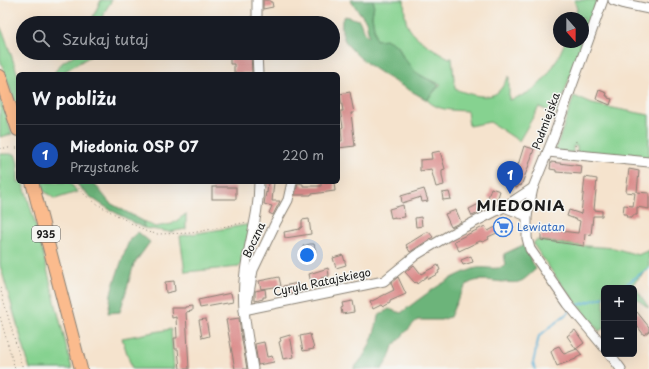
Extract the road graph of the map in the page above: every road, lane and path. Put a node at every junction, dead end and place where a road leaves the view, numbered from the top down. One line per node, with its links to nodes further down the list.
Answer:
1 (257, 0): 5 (street)
2 (603, 0): 12 (street, Podmiejska)
3 (613, 0): 4 (street)
4 (649, 9)
5 (257, 16)
6 (257, 60): 7 (street)
7 (258, 72)
8 (0, 76): 9 (main road)
9 (16, 124)
10 (0, 148): 11 (path)
11 (16, 148)
12 (548, 152): 13 (street); 18 (street, Podmiejska)
13 (649, 162)
14 (33, 184): 29 (main road, 935)
15 (75, 184): 21 (path)
16 (259, 184): 21 (street)
17 (292, 184): 23 (street, Boczna)
18 (533, 188): 19 (street, Cyryla Ratajskiego); 20 (street, Podmiejska)
19 (504, 207): 20 (street); 23 (street, Cyryla Ratajskiego)
20 (527, 216): 25 (street, Podmiejska)
21 (256, 222): 23 (street)
22 (0, 288): 28 (path)
23 (244, 310): 30 (street)
24 (0, 317): 27 (path)
25 (601, 343)
26 (612, 357): 31 (street)
27 (15, 369)
28 (23, 369)
29 (81, 369)
30 (253, 369)
31 (621, 369)

